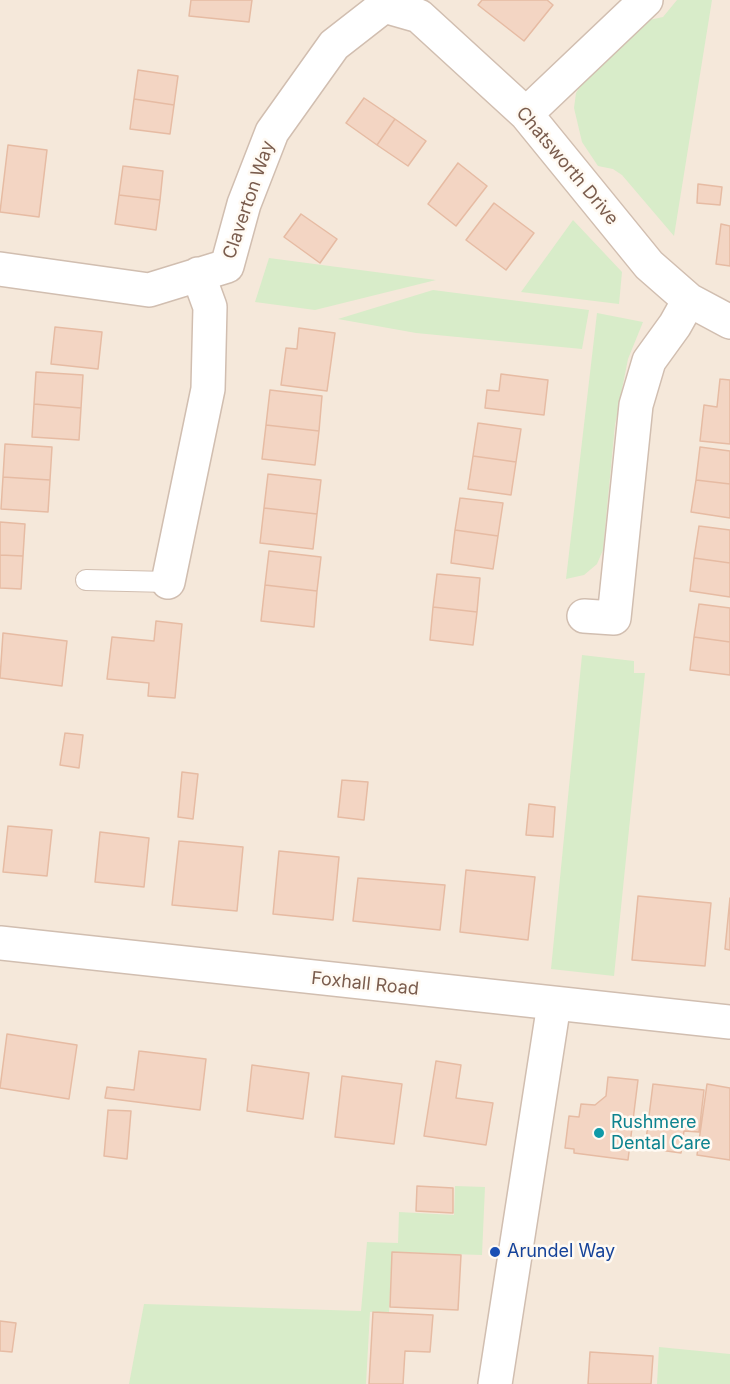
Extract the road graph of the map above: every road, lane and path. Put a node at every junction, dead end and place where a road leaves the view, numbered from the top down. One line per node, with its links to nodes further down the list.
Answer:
1 (646, 0): 3 (street)
2 (382, 3): 3 (street, Chatsworth Drive); 5 (street, Claverton Way)
3 (526, 114): 6 (street, Chatsworth Drive)
4 (0, 269): 5 (street, Claverton Way)
5 (198, 274): 9 (street)
6 (689, 300): 7 (street, Chatsworth Drive); 10 (street)
7 (730, 322)
8 (86, 580): 9 (lane)
9 (168, 582)
10 (584, 616)
11 (0, 943): 12 (street, Foxhall Road)
12 (554, 1004): 13 (street, Foxhall Road); 14 (street)
13 (730, 1022)
14 (495, 1384)

